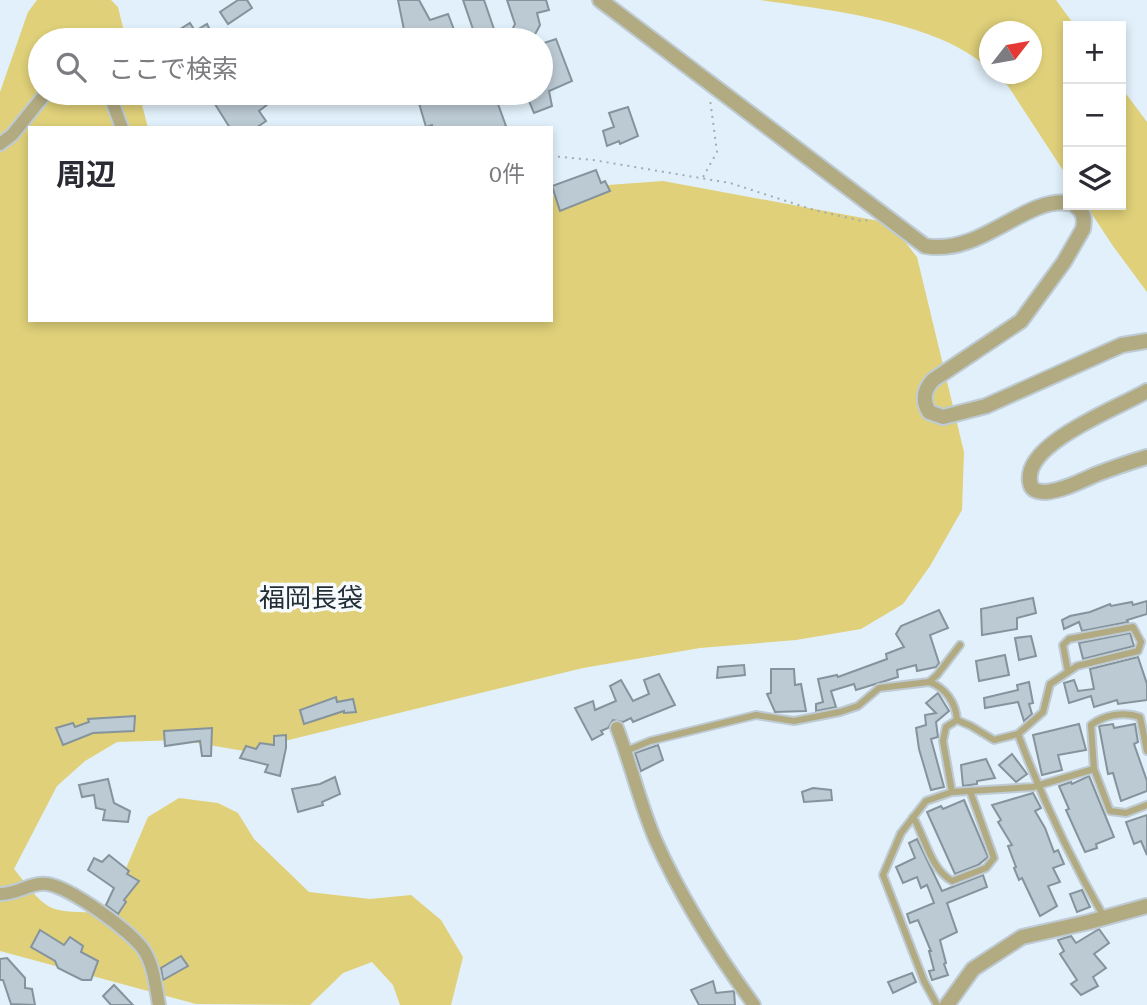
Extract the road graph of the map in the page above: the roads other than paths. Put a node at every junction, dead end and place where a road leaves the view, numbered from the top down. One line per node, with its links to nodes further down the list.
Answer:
1 (600, 0): 6 (street)
2 (36, 105): 5 (street)
3 (113, 105): 4 (street)
4 (121, 126)
5 (0, 144)
6 (1063, 203)
7 (1080, 210): 8 (street)
8 (1147, 341)
9 (1147, 391): 10 (street)
10 (1147, 457)
11 (960, 645): 13 (lane)
12 (1068, 672): 12 (lane); 16 (lane)
13 (929, 682): 14 (lane); 17 (lane)
14 (957, 720): 16 (lane); 22 (lane)
15 (617, 728): 17 (street)
16 (1018, 734): 20 (lane)
17 (626, 751): 29 (street)
18 (1147, 751): 19 (lane)
19 (1094, 769): 20 (lane); 23 (lane)
20 (1037, 786): 21 (lane); 27 (lane)
21 (970, 791): 22 (lane); 24 (lane)
22 (952, 792): 24 (lane)
23 (1147, 805)
24 (913, 817): 30 (lane)
25 (0, 894): 28 (street)
26 (1147, 906): 27 (street)
27 (1105, 918): 31 (street)
28 (159, 1005)
29 (754, 1005)
30 (937, 1005)
31 (947, 1005)

